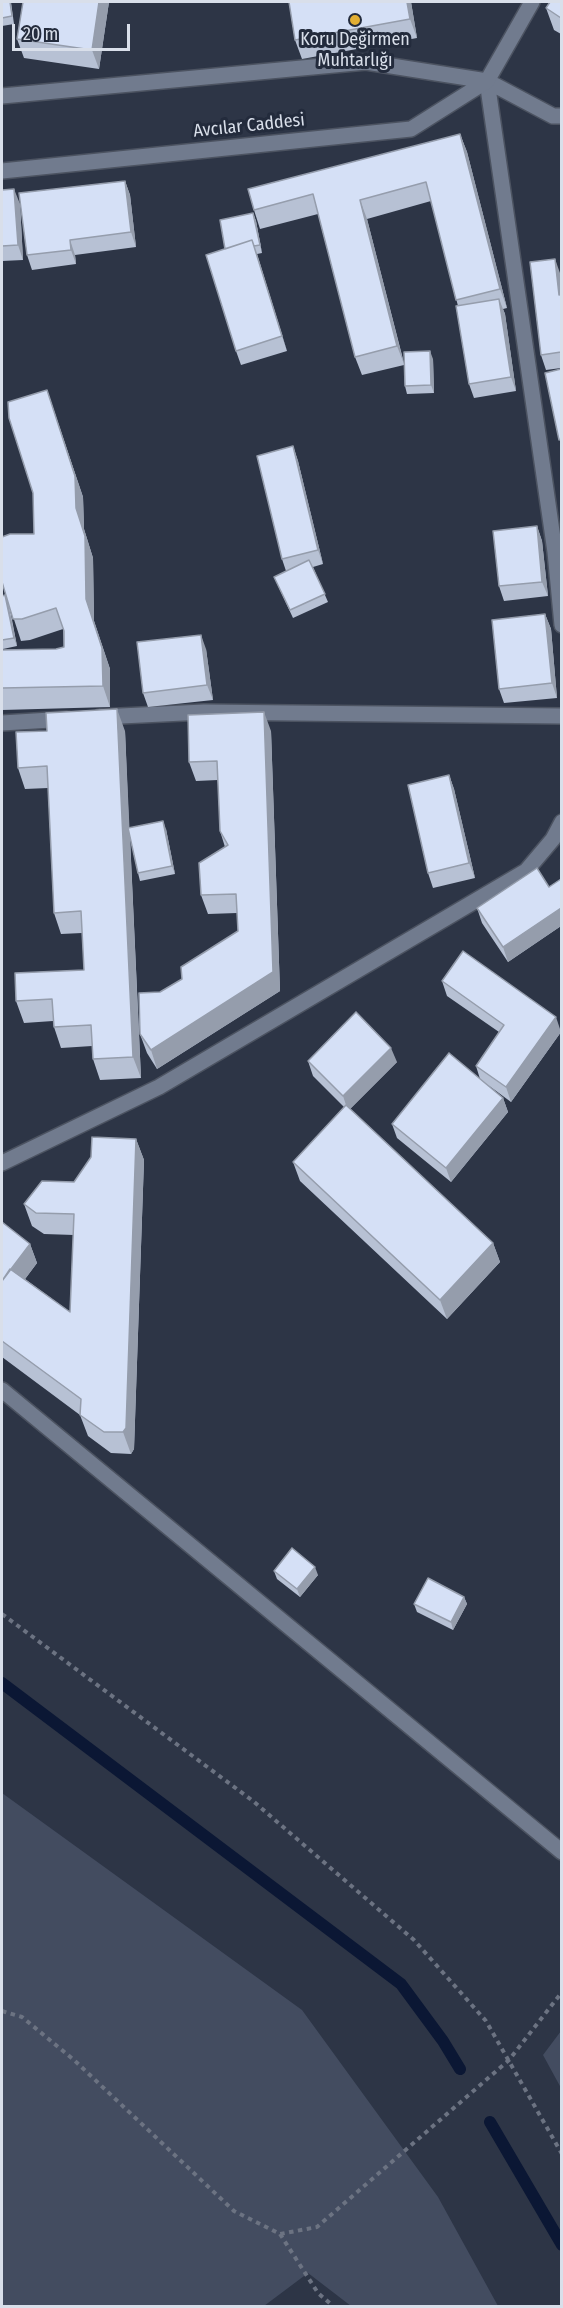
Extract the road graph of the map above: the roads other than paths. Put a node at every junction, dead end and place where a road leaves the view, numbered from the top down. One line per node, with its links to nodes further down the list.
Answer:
1 (532, 2): 2 (street)
2 (487, 81): 3 (street); 4 (street); 5 (street, Avcılar Caddesi); 6 (street)
3 (2, 96)
4 (561, 116)
5 (2, 171)
6 (561, 625)
7 (561, 716): 8 (street)
8 (2, 723)
9 (561, 822): 10 (street)
10 (2, 1163)
11 (2, 1390): 12 (street)
12 (561, 1852)

